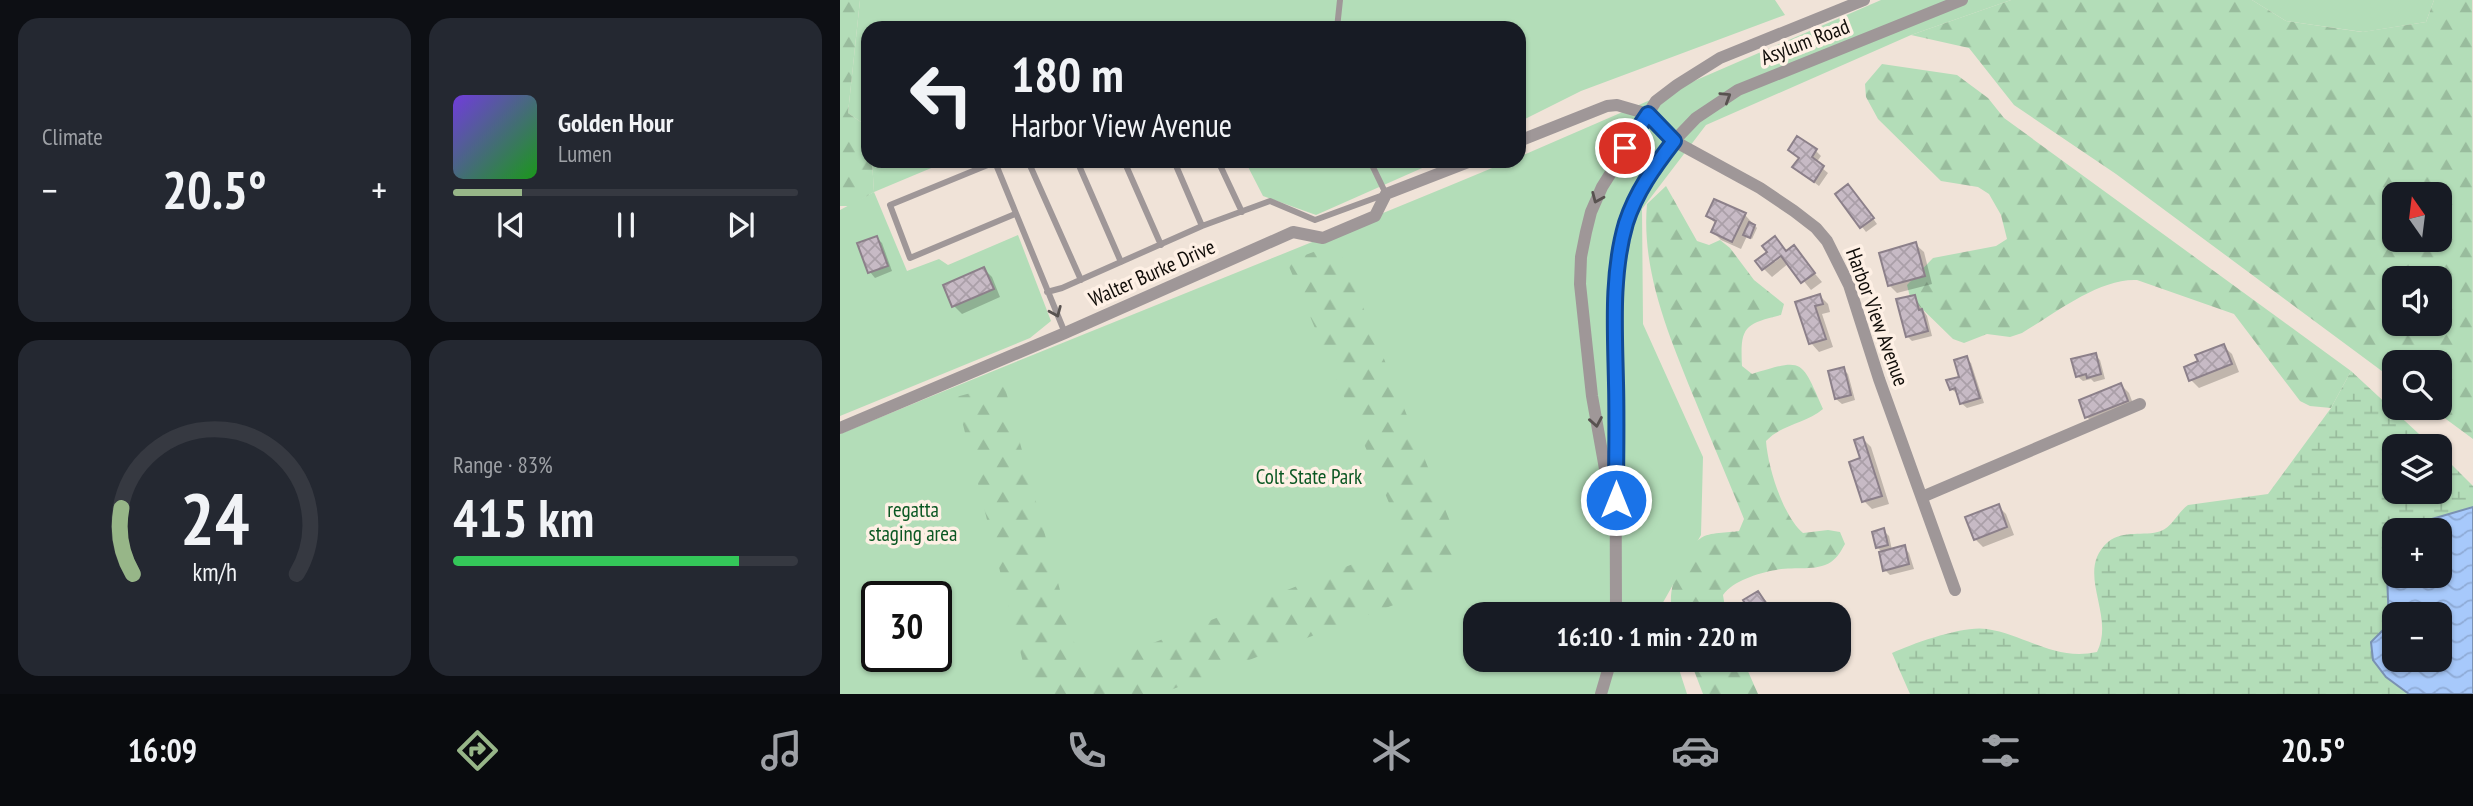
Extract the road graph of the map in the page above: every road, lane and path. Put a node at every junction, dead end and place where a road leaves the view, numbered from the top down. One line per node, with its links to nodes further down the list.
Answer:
1 (1340, 0): 4 (lane)
2 (1864, 0): 5 (street, Asylum Road)
3 (1962, 0): 7 (street, Asylum Road, one-way to 3)
4 (1338, 21)
5 (1648, 114): 6 (street); 7 (street, Harbor View Avenue); 29 (street, one-way to 29)
6 (1526, 138)
7 (1674, 141): 28 (street, Harbor View Avenue); 29 (street)
8 (979, 168): 19 (lane)
9 (999, 168): 19 (lane)
10 (1031, 168): 23 (lane)
11 (1080, 168): 22 (lane)
12 (1127, 168): 21 (lane)
13 (1177, 168): 20 (lane)
14 (1221, 168): 18 (lane)
15 (1373, 168): 17 (lane)
16 (1453, 168): 17 (street)
17 (1386, 194): 18 (lane); 25 (street, Walter Burke Drive)
18 (1242, 212): 20 (lane)
19 (1015, 214): 24 (lane)
20 (1202, 226): 21 (lane)
21 (1161, 245): 22 (lane)
22 (1121, 262): 23 (lane)
23 (1081, 280): 24 (lane)
24 (1047, 292): 25 (lane, one-way to 25)
25 (1065, 333): 27 (street, Walter Burke Drive)
26 (2140, 404): 28 (street)
27 (840, 428)
28 (1922, 497): 30 (street, Harbor View Avenue)
29 (1616, 549): 31 (street)
30 (1955, 590)
31 (1616, 602)
32 (1607, 672): 33 (street)
33 (1601, 694)

